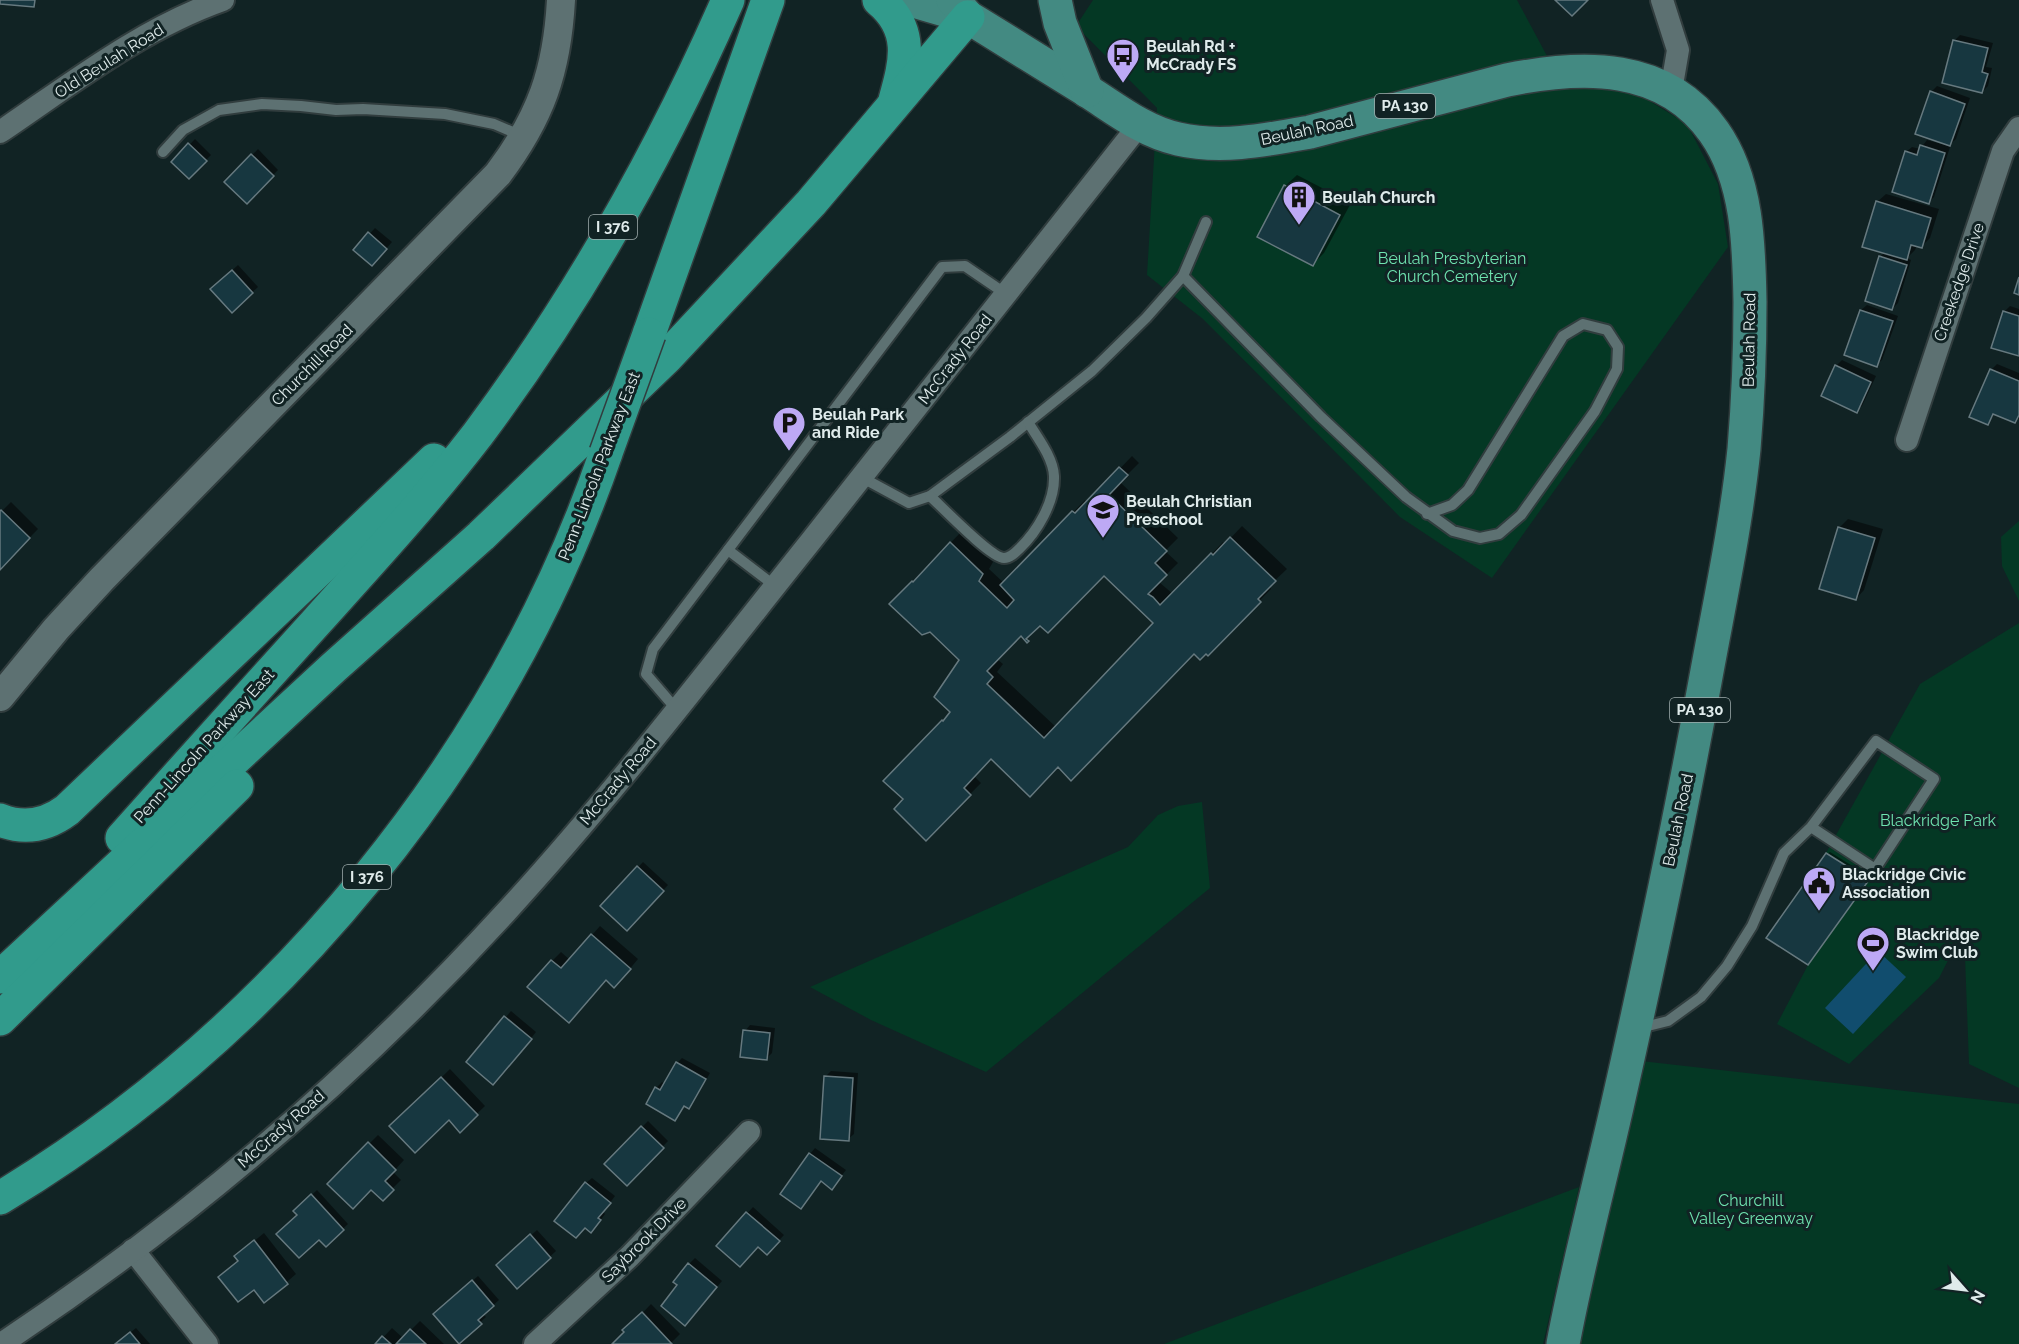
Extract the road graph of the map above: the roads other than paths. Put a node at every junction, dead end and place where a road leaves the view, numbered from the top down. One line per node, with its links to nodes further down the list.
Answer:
1 (223, 0): 17 (street, Old Beulah Road)
2 (561, 0): 11 (street, Churchill Road)
3 (581, 0): 11 (street)
4 (879, 0): 14 (highway)
5 (910, 0): 9 (main road, Beulah Road / PA 130)
6 (1055, 0): 13 (main road)
7 (1662, 0): 12 (street)
8 (726, 6): 23 (highway, Penn-Lincoln Parkway East / I 376)
9 (961, 8): 13 (main road, Beulah Road / PA 130); 14 (highway)
10 (764, 12): 40 (highway, Penn-Lincoln Parkway East / I 376, bridge)
11 (556, 51): 18 (street, Churchill Road)
12 (1671, 90): 15 (main road, Beulah Road / PA 130); 38 (main road, Beulah Road / PA 130)
13 (1087, 91): 15 (main road, Beulah Road / PA 130)
14 (893, 108): 29 (highway)
15 (1140, 124): 22 (street, McCrady Road)
16 (2019, 128): 25 (street, Creekedge Drive)
17 (0, 132)
18 (524, 137): 19 (lane); 32 (street, Churchill Road)
19 (163, 152)
20 (1206, 222): 21 (lane)
21 (1183, 276): 24 (lane); 28 (lane)
22 (1006, 294): 26 (street, McCrady Road); 30 (lane)
23 (512, 387): 34 (highway); 36 (highway, Penn-Lincoln Parkway East / I 376)
24 (1028, 422): 27 (lane); 27 (lane)
25 (1907, 440)
26 (861, 477): 27 (lane); 31 (street, McCrady Road)
27 (930, 496)
28 (1427, 514): 28 (lane)
29 (482, 536): 36 (highway); 37 (highway)
30 (728, 550): 31 (lane); 33 (lane)
31 (775, 586): 33 (street, McCrady Road)
32 (0, 697)
33 (677, 710): 41 (street, McCrady Road)
34 (0, 820)
35 (1811, 827): 35 (lane); 38 (lane)
36 (0, 975)
37 (0, 1019)
38 (1634, 1029): 45 (main road, Beulah Road / PA 130)
39 (749, 1132): 44 (street, Saybrook Drive)
40 (0, 1198)
41 (133, 1250): 42 (street, McCrady Road); 43 (street)
42 (1, 1344)
43 (207, 1344)
44 (535, 1344)
45 (1563, 1344)

